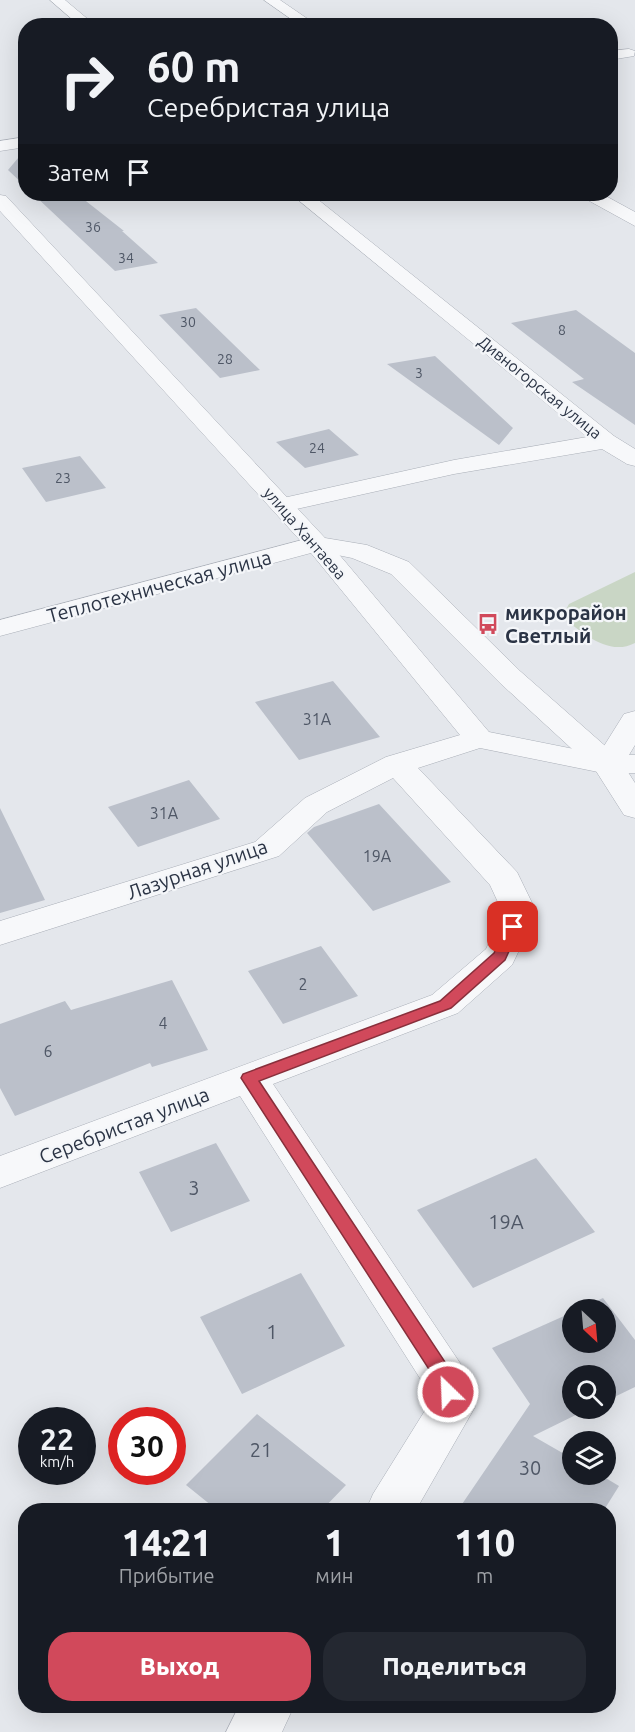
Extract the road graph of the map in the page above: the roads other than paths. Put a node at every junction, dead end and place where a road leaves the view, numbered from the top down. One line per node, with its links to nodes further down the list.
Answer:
1 (57, 0): 3 (street)
2 (271, 0): 4 (street)
3 (79, 18)
4 (299, 18)
5 (629, 53): 6 (street)
6 (618, 55)
7 (18, 143): 8 (street)
8 (0, 146)
9 (0, 200): 15 (street, улица Хантаева)
10 (309, 201): 13 (street, Дивногорская улица)
11 (602, 201): 12 (street)
12 (635, 220)
13 (606, 441): 14 (street); 15 (street, Дивногорская улица)
14 (635, 459)
15 (283, 505): 16 (street, улица Хантаева)
16 (317, 543): 17 (street, Теплотехническая улица); 19 (street, улица Хантаева); 21 (street)
17 (0, 628)
18 (635, 720): 21 (street)
19 (479, 739): 20 (street, Лазурная улица); 21 (street)
20 (397, 764): 23 (street, Лазурная улица); 24 (street, Серебристая улица)
21 (622, 765): 22 (street)
22 (635, 808)
23 (0, 933)
24 (249, 1078): 25 (street, Серебристая улица); 26 (street)
25 (0, 1172)
26 (394, 1503)
27 (264, 1713): 28 (street)
28 (252, 1732)

